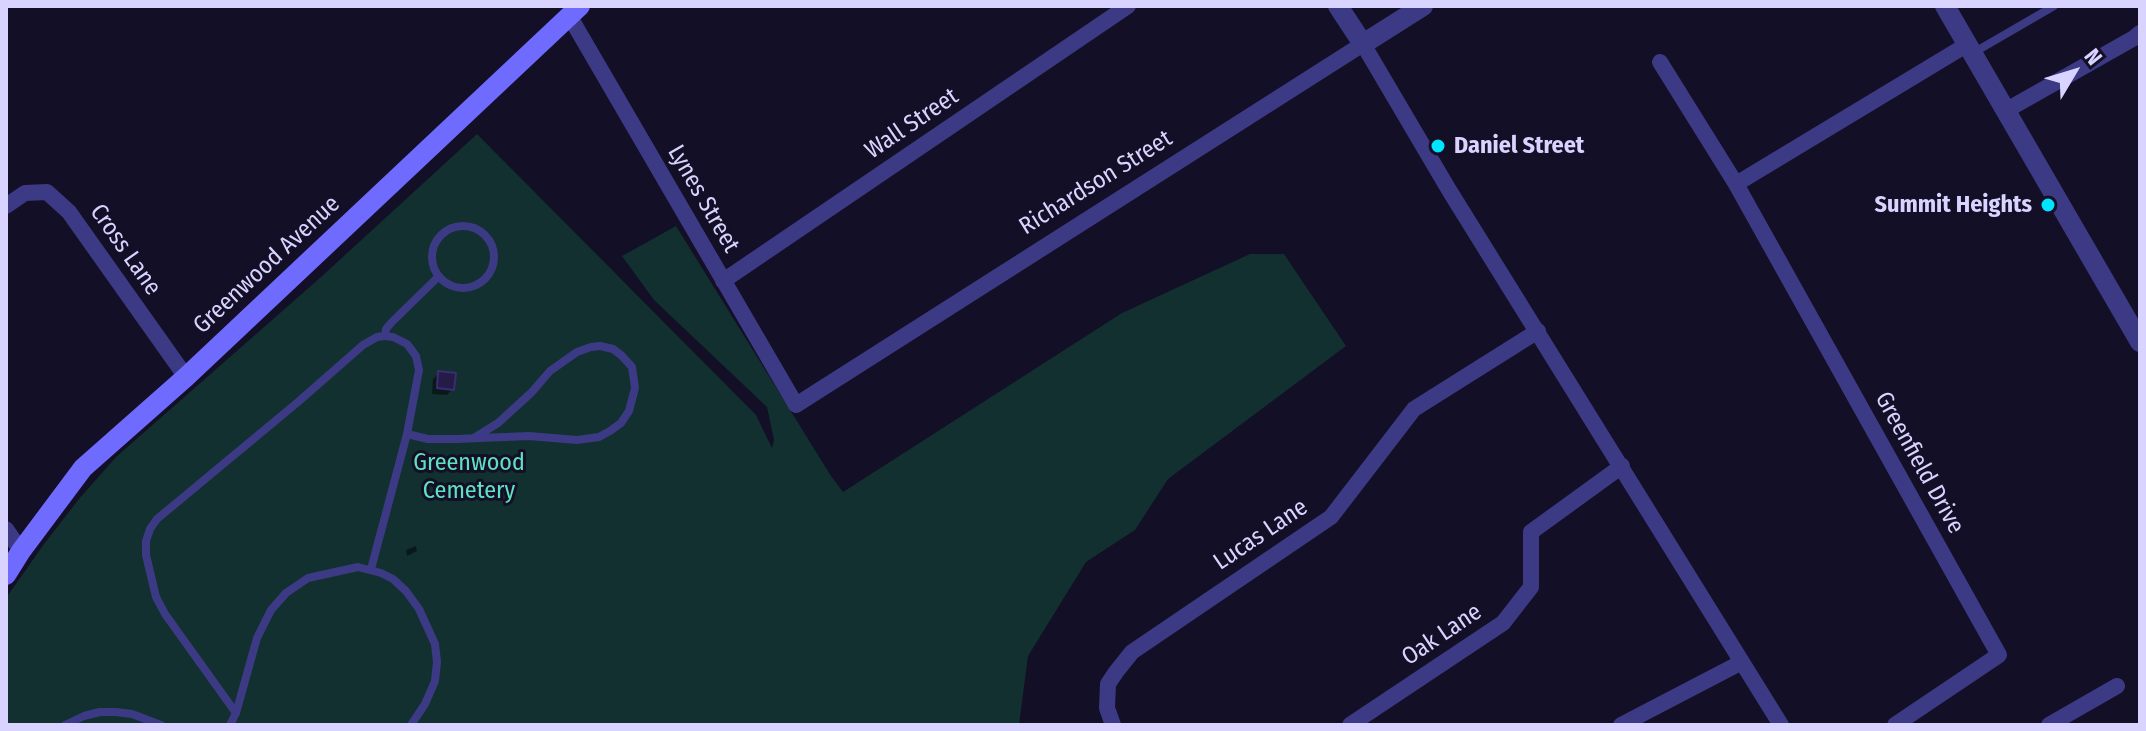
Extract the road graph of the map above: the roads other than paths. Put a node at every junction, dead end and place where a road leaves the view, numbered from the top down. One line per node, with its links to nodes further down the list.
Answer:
1 (1128, 6): 15 (street, Wall Street)
2 (1338, 6): 8 (street)
3 (1423, 6): 8 (street, Richardson Street)
4 (1945, 6): 9 (street)
5 (2054, 6): 9 (lane)
6 (575, 12): 15 (street, Lynes Street); 20 (main road, Greenwood Avenue)
7 (2138, 39): 11 (street)
8 (1363, 44): 17 (street); 21 (street, Richardson Street)
9 (1970, 49): 11 (street); 12 (street)
10 (1660, 62): 12 (street, Greenfield Drive)
11 (2005, 111): 16 (street)
12 (1736, 184): 40 (street, Greenfield Drive)
13 (6, 206): 20 (street, Cross Lane)
14 (439, 276): 14 (lane); 18 (lane)
15 (723, 281): 21 (street, Lynes Street)
16 (2134, 319): 19 (street)
17 (1538, 331): 24 (street); 36 (street, Lucas Lane)
18 (385, 336): 22 (lane); 31 (lane)
19 (2140, 342)
20 (186, 377): 26 (main road, Greenwood Avenue)
21 (796, 405)
22 (407, 434): 23 (lane); 27 (lane)
23 (474, 438): 23 (lane)
24 (1622, 466): 29 (street); 37 (street, Oak Lane)
25 (6, 529): 26 (street)
26 (21, 551): 28 (main road, Greenwood Avenue)
27 (371, 569): 31 (lane); 35 (lane)
28 (6, 575)
29 (1742, 662): 38 (street); 39 (street)
30 (2117, 686): 41 (street)
31 (236, 713): 34 (lane)
32 (65, 725): 33 (lane)
33 (161, 725)
34 (230, 725)
35 (411, 725)
36 (1113, 725)
37 (1350, 725)
38 (1621, 725)
39 (1781, 725)
40 (1895, 725)
41 (2049, 725)

